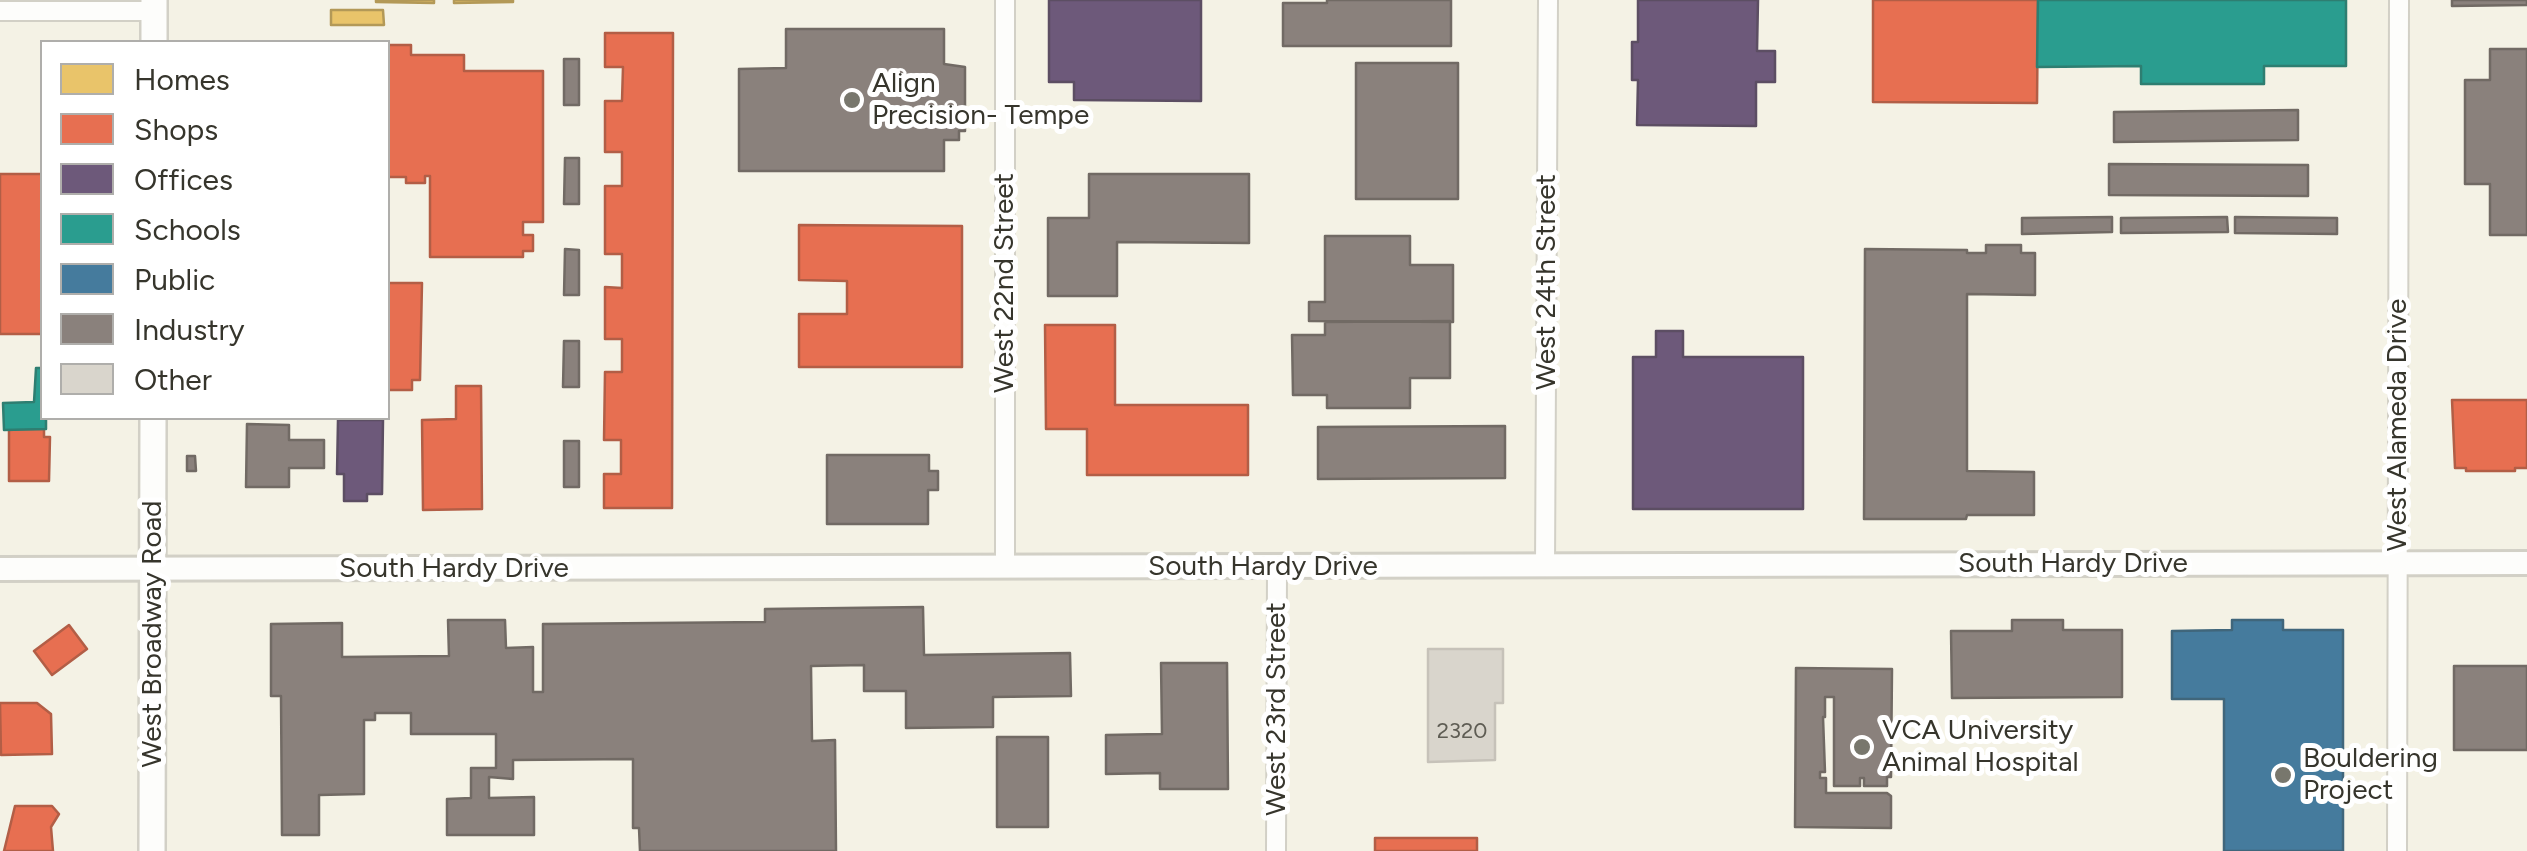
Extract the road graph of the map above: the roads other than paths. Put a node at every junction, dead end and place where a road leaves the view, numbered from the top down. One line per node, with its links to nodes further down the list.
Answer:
1 (1005, 0): 11 (street, West 22nd Street)
2 (1548, 0): 10 (street, West 24th Street)
3 (2399, 0): 9 (street, West Alameda Drive)
4 (154, 6): 5 (street); 6 (main road)
5 (0, 11)
6 (154, 40)
7 (153, 420): 14 (main road, West Broadway Road)
8 (2527, 562): 9 (street, South Hardy Drive)
9 (2398, 563): 10 (street, South Hardy Drive); 17 (street, West Alameda Drive)
10 (1545, 565): 12 (street, South Hardy Drive)
11 (1005, 566): 12 (street, South Hardy Drive); 14 (street, South Hardy Drive)
12 (1278, 568): 16 (street, West 23rd Street)
13 (0, 569): 14 (street, South Hardy Drive)
14 (153, 570): 15 (main road, West Broadway Road)
15 (152, 851)
16 (1276, 851)
17 (2397, 851)

